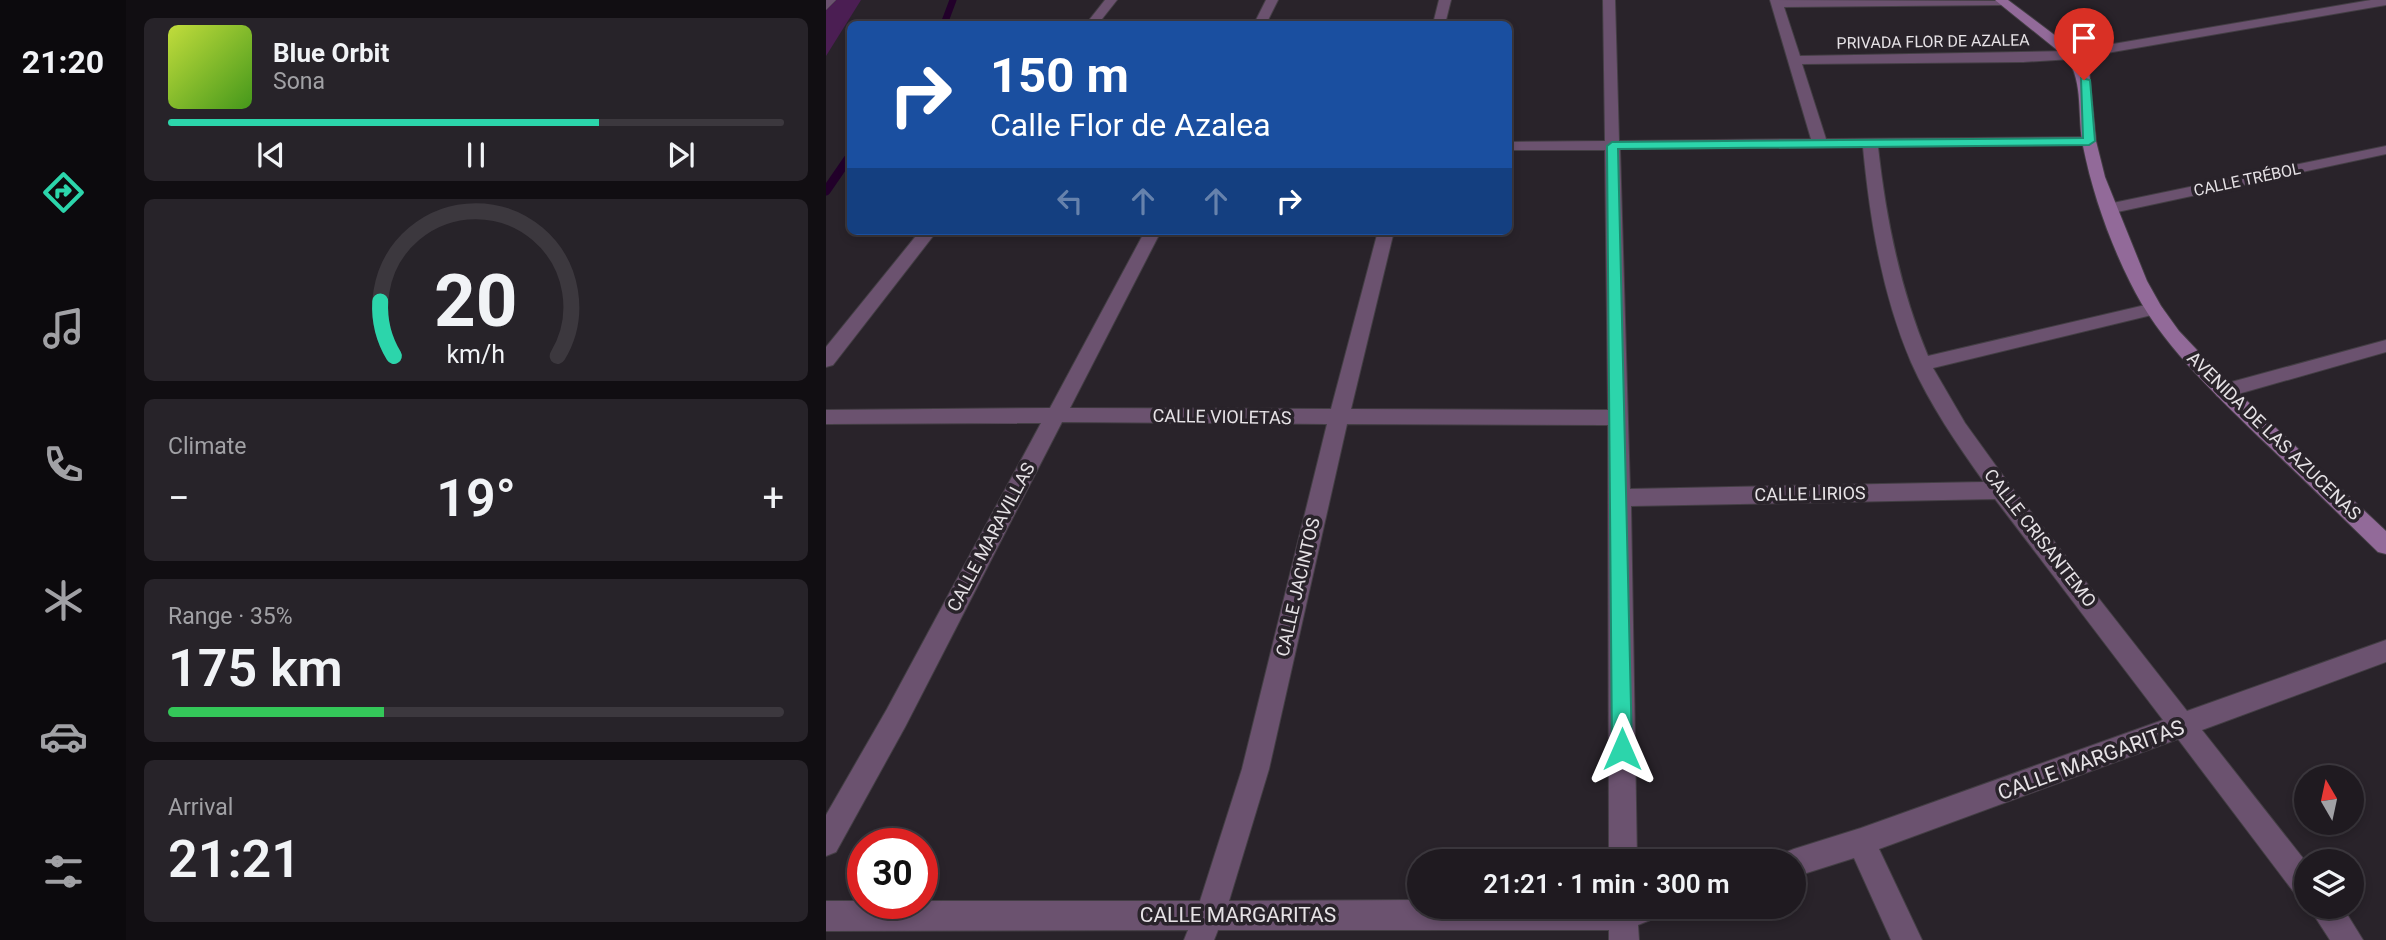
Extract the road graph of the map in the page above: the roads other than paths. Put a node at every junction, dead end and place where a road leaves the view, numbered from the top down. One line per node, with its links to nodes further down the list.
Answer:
1 (831, 0): 9 (lane)
2 (1111, 0): 10 (street)
3 (1272, 0): 11 (street)
4 (1445, 0): 12 (street)
5 (1609, 0): 19 (street)
6 (2002, 1): 8 (street); 13 (street)
7 (2386, 1): 13 (street, PRIVADA FLOR DE AZALEA)
8 (1776, 2): 14 (street)
9 (826, 7)
10 (1094, 21)
11 (1261, 21)
12 (1439, 21)
13 (2072, 55): 14 (street, PRIVADA FLOR DE AZALEA); 15 (street, AVENIDA DE LAS AZUCENAS)
14 (1794, 60): 16 (street)
15 (2089, 141): 17 (street); 21 (street, AVENIDA DE LAS AZUCENAS)
16 (1820, 144): 17 (street); 19 (street)
17 (1870, 144): 28 (street, CALLE CRISANTEMO)
18 (1512, 146): 19 (street)
19 (1612, 146): 33 (street)
20 (2386, 150): 21 (street, CALLE TRÉBOL)
21 (2108, 209): 25 (street, AVENIDA DE LAS AZUCENAS)
22 (926, 235): 27 (street)
23 (1151, 235): 30 (street, CALLE MARAVILLAS)
24 (1385, 235): 32 (street, CALLE JACINTOS)
25 (2154, 309): 28 (street); 29 (street, AVENIDA DE LAS AZUCENAS)
26 (2386, 346): 29 (street)
27 (826, 360)
28 (1922, 364): 34 (street, CALLE CRISANTEMO)
29 (2224, 391): 36 (street, AVENIDA DE LAS AZUCENAS)
30 (1055, 415): 31 (street, CALLE VIOLETAS); 32 (street, CALLE VIOLETAS); 39 (street, CALLE MARAVILLAS)
31 (826, 417)
32 (1337, 418): 33 (street, CALLE VIOLETAS); 47 (street, CALLE JACINTOS)
33 (1618, 418): 35 (street)
34 (2001, 490): 35 (street, CALLE LIRIOS); 38 (street, CALLE CRISANTEMO)
35 (1620, 498): 41 (street)
36 (2386, 545)
37 (2386, 651): 38 (street, CALLE MARGARITAS)
38 (2186, 726): 40 (street, CALLE MARGARITAS); 43 (street, CALLE CRISANTEMO)
39 (826, 842)
40 (1861, 842): 42 (street, CALLE MARGARITAS); 48 (street)
41 (1623, 849)
42 (1806, 859)
43 (2294, 869)
44 (826, 916): 47 (street, CALLE MARGARITAS)
45 (1553, 919): 47 (street, CALLE MARGARITAS)
46 (2333, 919): 49 (street)
47 (1205, 928)
48 (1907, 940)
49 (2348, 940)

